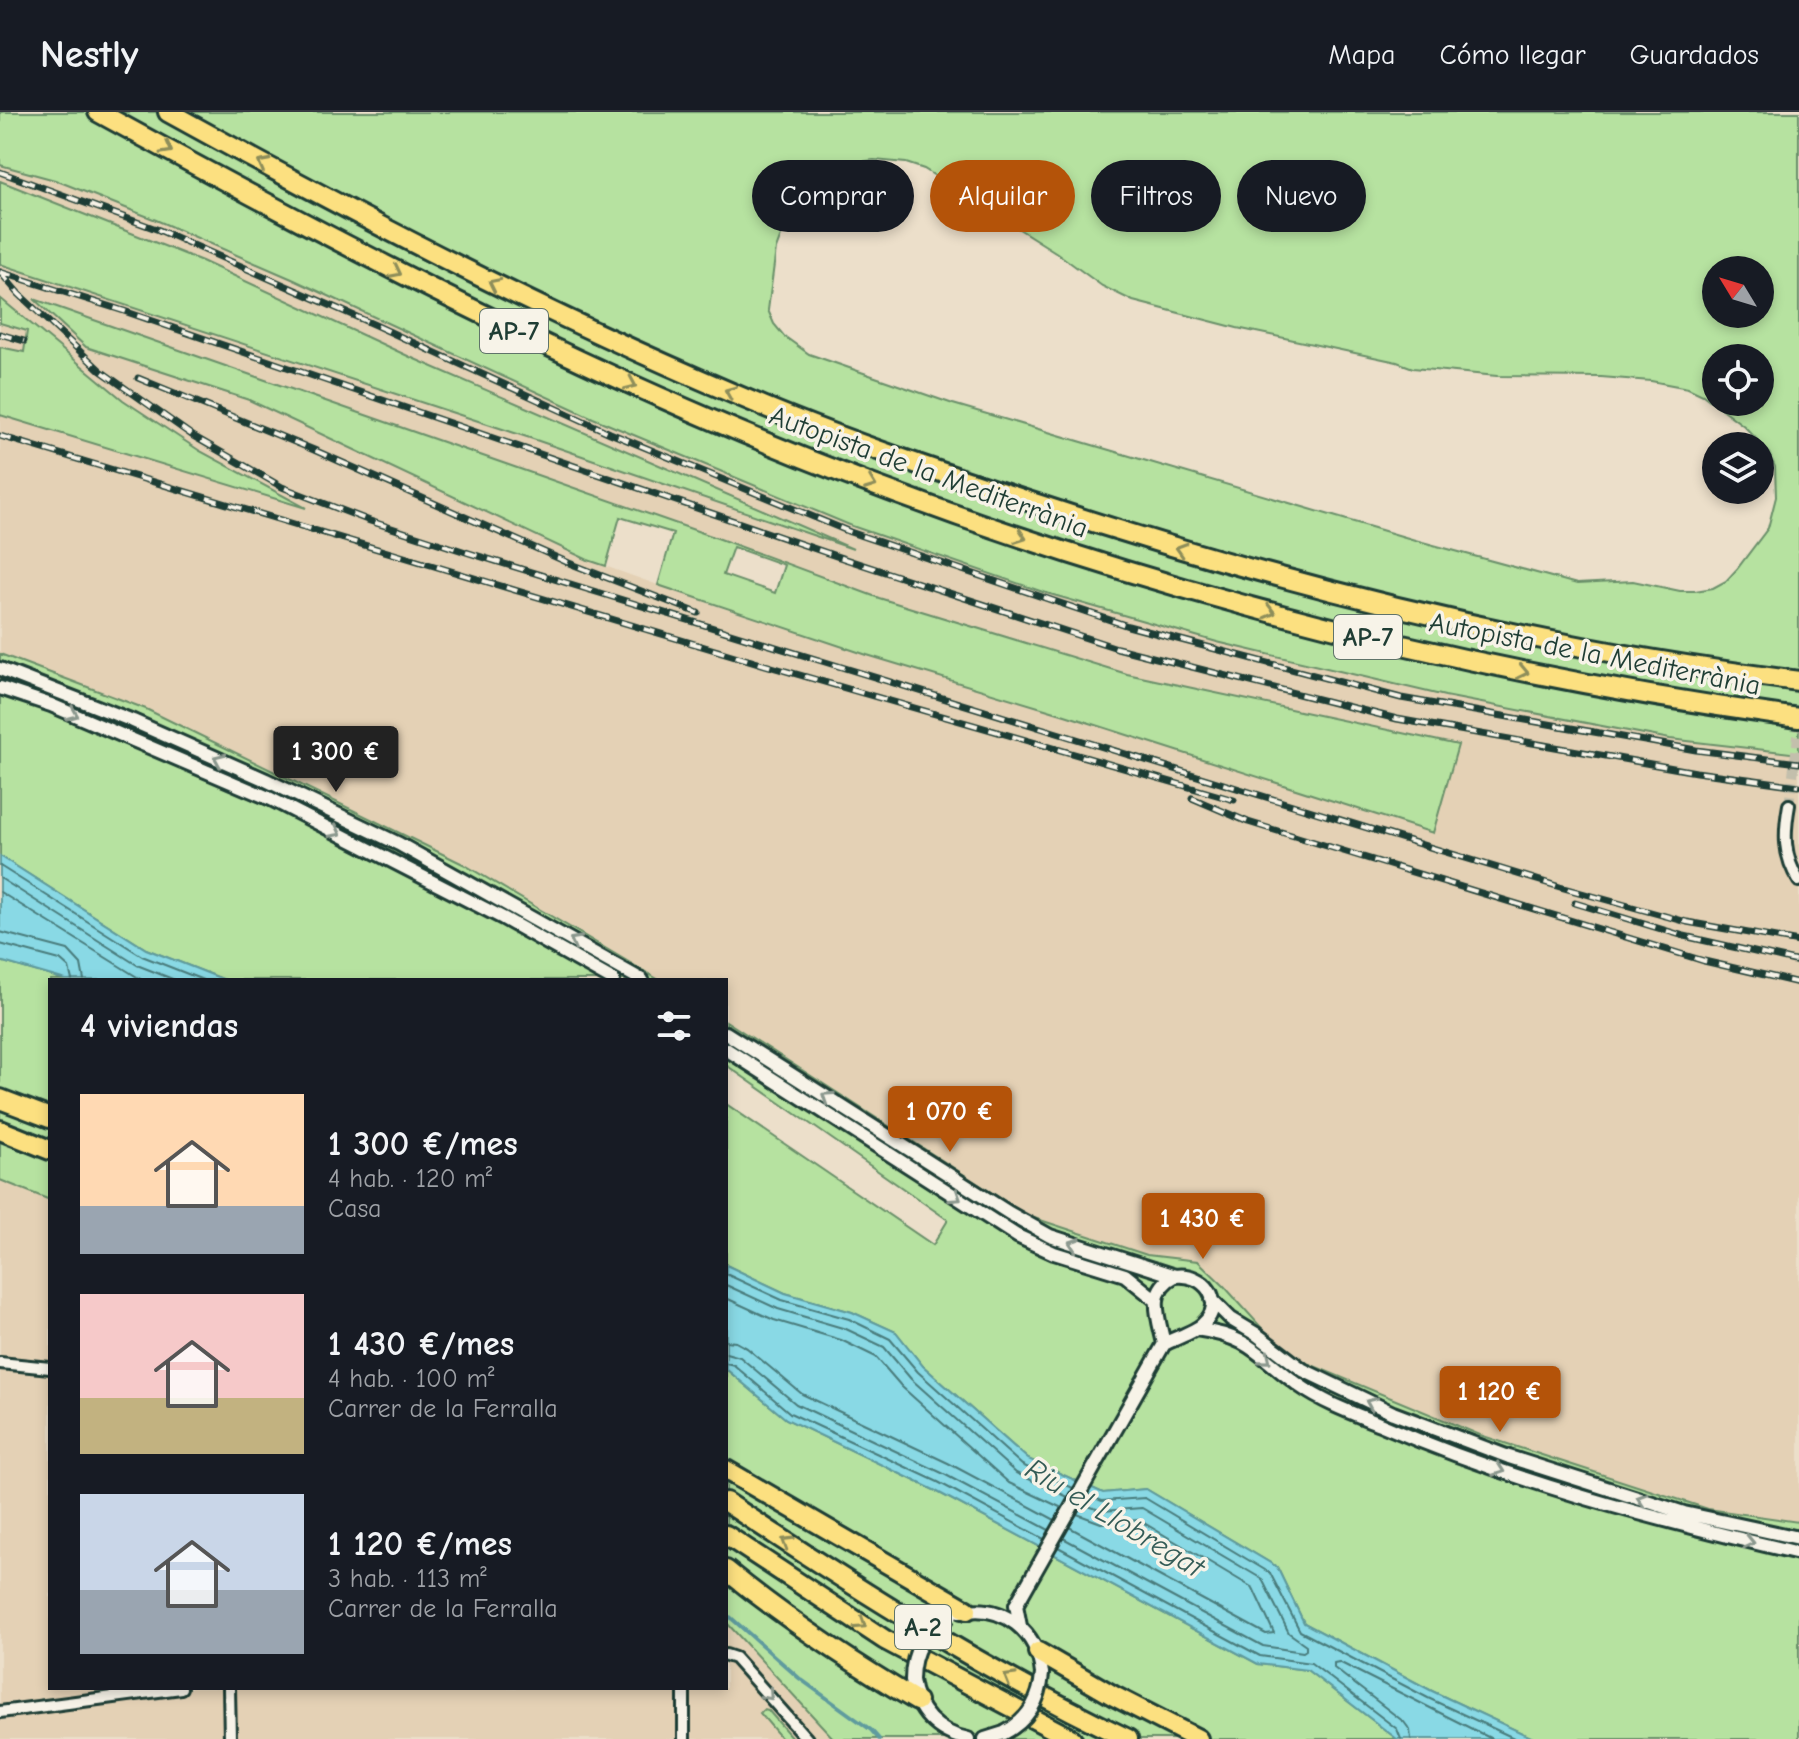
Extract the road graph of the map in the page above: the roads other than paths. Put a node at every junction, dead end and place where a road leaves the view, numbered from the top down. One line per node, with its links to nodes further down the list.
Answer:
1 (98, 112): 6 (highway, Autopista de la Mediterrània / AP-7, one-way to 6)
2 (168, 112): 4 (highway, Autopista de la Mediterrània / AP-7, one-way to 2)
3 (0, 669): 10 (street, one-way to 3)
4 (1799, 681)
5 (0, 688): 9 (street, one-way to 9)
6 (1799, 718)
7 (1789, 805): 8 (street)
8 (1799, 881)
9 (609, 978)
10 (638, 978)
11 (728, 1034): 17 (street, one-way to 11)
12 (728, 1050): 18 (street, one-way to 18)
13 (0, 1099): 14 (highway)
14 (48, 1117)
15 (0, 1130): 16 (highway)
16 (48, 1149)
17 (1175, 1276): 18 (street); 19 (street)
18 (1156, 1300): 20 (street)
19 (1212, 1300): 21 (street); 28 (street, one-way to 19)
20 (1158, 1316): 21 (street); 22 (street)
21 (1191, 1330): 22 (street); 29 (street, one-way to 29)
22 (1164, 1344): 31 (street)
23 (0, 1363): 24 (street)
24 (48, 1368)
25 (728, 1471): 32 (highway)
26 (728, 1503): 50 (highway, A-2, one-way to 26)
27 (728, 1536): 49 (highway, A-2, one-way to 49)
28 (1799, 1538)
29 (1799, 1553)
30 (728, 1572): 40 (highway)
31 (1016, 1605): 33 (street); 34 (street)
32 (959, 1613): 33 (street); 40 (street, bridge)
33 (996, 1613): 34 (street)
34 (1020, 1626): 35 (street)
35 (1038, 1652): 48 (street, bridge); 51 (highway)
36 (728, 1656): 45 (street, one-way to 45)
37 (166, 1690): 41 (street)
38 (229, 1690): 43 (street)
39 (684, 1690): 44 (street)
40 (917, 1701): 42 (street)
41 (0, 1712)
42 (931, 1721): 46 (street); 47 (street)
43 (230, 1739)
44 (684, 1739)
45 (807, 1739)
46 (934, 1739)
47 (963, 1739)
48 (985, 1739)
49 (1072, 1739)
50 (1128, 1739)
51 (1198, 1739)

